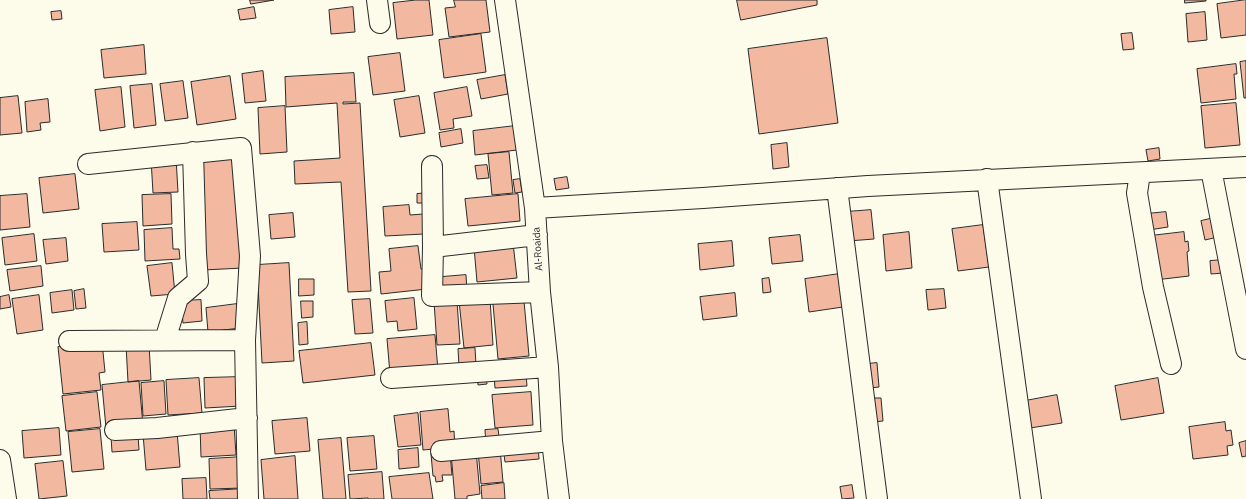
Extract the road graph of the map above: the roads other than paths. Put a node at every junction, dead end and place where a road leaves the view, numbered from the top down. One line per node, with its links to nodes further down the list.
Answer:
1 (377, 0): 3 (street)
2 (504, 0): 12 (street, Al-Roaida)
3 (380, 23)
4 (193, 152): 5 (street); 16 (street); 17 (street)
5 (88, 164)
6 (432, 166): 14 (street)
7 (1246, 167): 8 (street)
8 (1211, 169): 9 (street); 19 (street)
9 (1140, 172): 10 (street); 20 (street)
10 (987, 180): 11 (street); 32 (street)
11 (837, 188): 12 (street); 31 (street)
12 (534, 208): 13 (street, Al-Roaida)
13 (537, 235): 14 (street); 15 (street, Al-Roaida)
14 (433, 246): 15 (street)
15 (540, 292): 21 (street, Al-Roaida)
16 (165, 340): 17 (street); 18 (street)
17 (245, 340): 23 (street)
18 (69, 341)
19 (1246, 349)
20 (1171, 364)
21 (548, 367): 22 (street); 25 (street, Al-Roaida)
22 (391, 378)
23 (247, 418): 24 (street); 30 (street)
24 (115, 430)
25 (552, 441): 26 (street); 28 (street, Al-Roaida)
26 (441, 451)
27 (0, 460): 29 (street)
28 (554, 498)
29 (6, 499)
30 (248, 499)
31 (877, 499)
32 (1031, 499)

